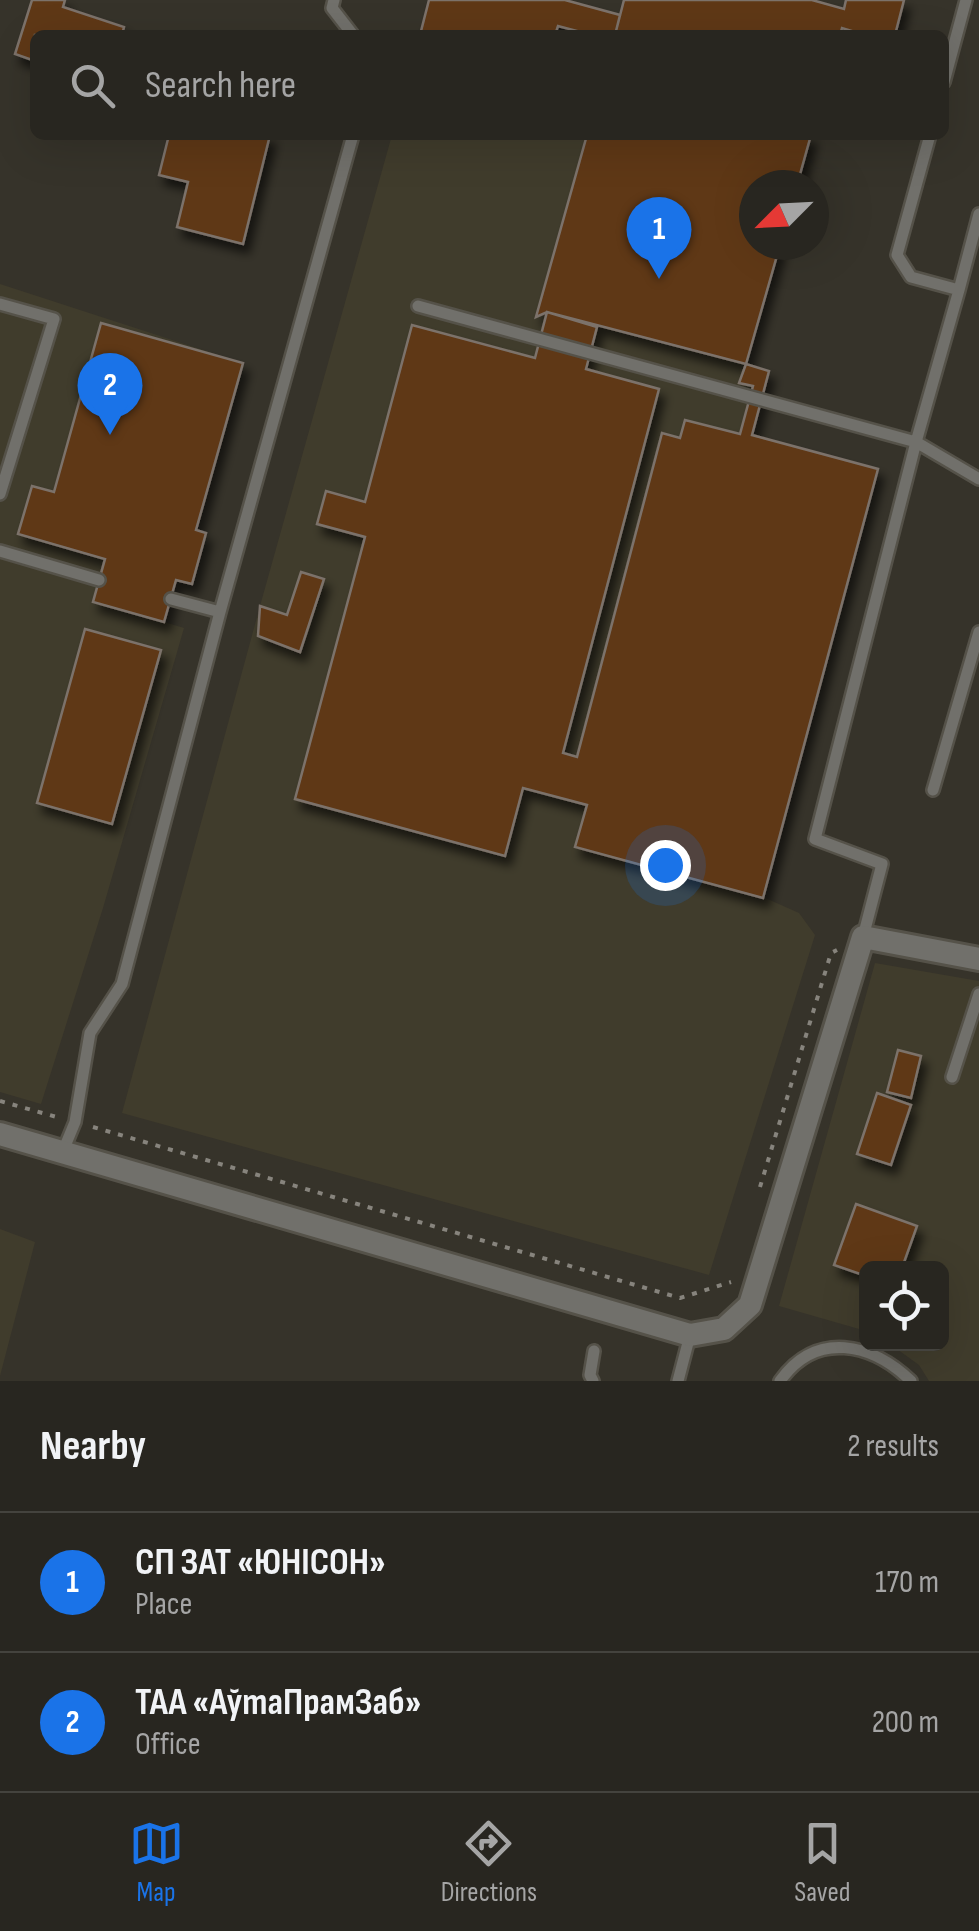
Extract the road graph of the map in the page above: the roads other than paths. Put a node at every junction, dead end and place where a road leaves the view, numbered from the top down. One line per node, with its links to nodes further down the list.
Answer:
1 (334, 0): 3 (lane)
2 (966, 0): 4 (lane)
3 (349, 30)
4 (949, 63)
5 (352, 140): 17 (lane)
6 (929, 140): 8 (lane)
7 (979, 214): 8 (lane)
8 (959, 290): 11 (lane)
9 (0, 304): 13 (lane)
10 (418, 306): 11 (lane)
11 (916, 442): 12 (lane); 20 (lane)
12 (979, 480)
13 (0, 494)
14 (0, 552): 15 (lane)
15 (100, 580)
16 (171, 599): 17 (lane)
17 (220, 612): 25 (lane)
18 (979, 632): 19 (lane)
19 (933, 790)
20 (863, 937): 21 (street); 26 (street)
21 (979, 960)
22 (979, 994): 23 (lane)
23 (952, 1077)
24 (0, 1134): 25 (street)
25 (62, 1150): 26 (street)
26 (690, 1335): 29 (lane)
27 (594, 1351): 28 (lane)
28 (593, 1381)
29 (678, 1381)
30 (780, 1381): 31 (lane)
31 (911, 1381)

